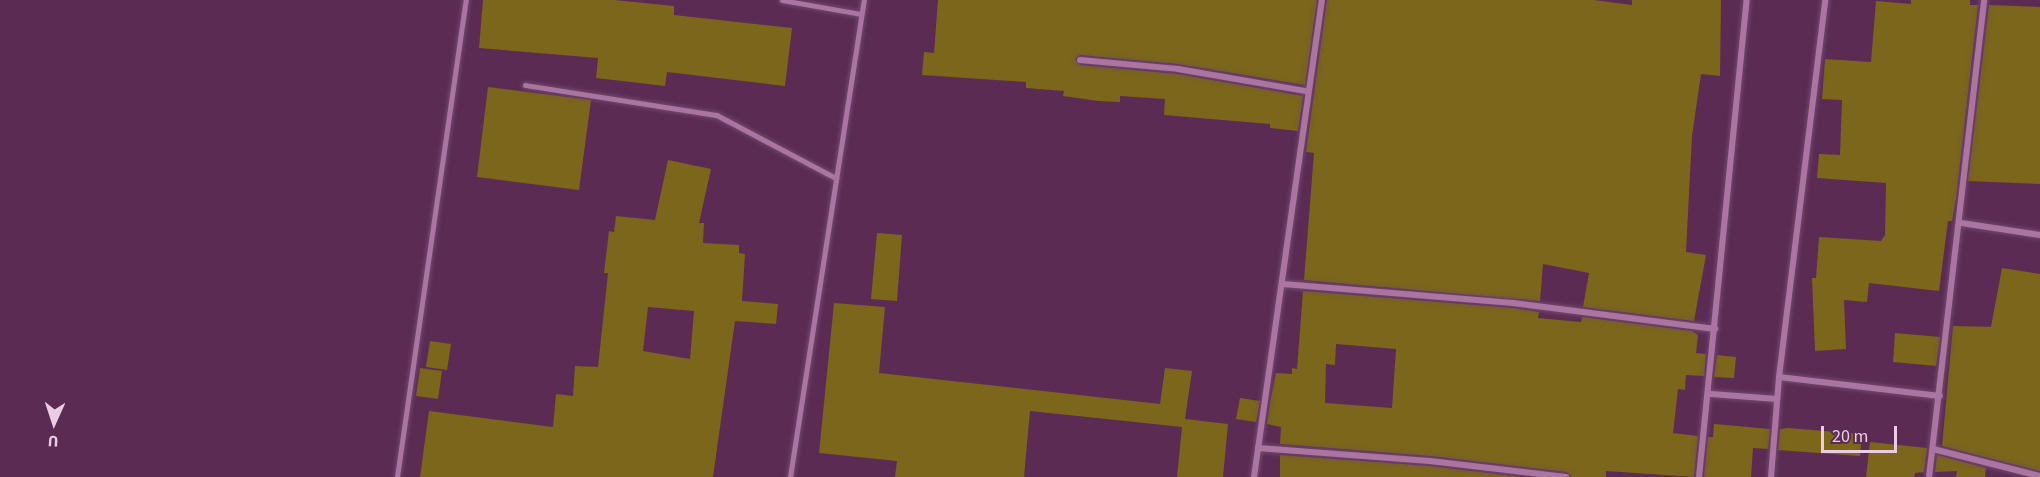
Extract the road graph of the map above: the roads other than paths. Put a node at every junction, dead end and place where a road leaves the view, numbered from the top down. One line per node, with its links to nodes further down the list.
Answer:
1 (466, 0): 24 (lane)
2 (782, 0): 8 (lane)
3 (864, 0): 8 (lane)
4 (1322, 0): 11 (street)
5 (1747, 0): 16 (street)
6 (1825, 0): 17 (street)
7 (1983, 0): 13 (street)
8 (861, 14): 12 (lane)
9 (1080, 60): 11 (street)
10 (525, 85): 12 (lane)
11 (1306, 91): 15 (street)
12 (836, 178): 25 (lane)
13 (1960, 224): 14 (street); 19 (street)
14 (2040, 235)
15 (1283, 284): 16 (street); 21 (street)
16 (1715, 329): 18 (street)
17 (1779, 377): 19 (street); 20 (street)
18 (1711, 394): 20 (street); 28 (street)
19 (1940, 396): 22 (street)
20 (1777, 399): 29 (street)
21 (1258, 448): 26 (street); 27 (street)
22 (1933, 449): 23 (street); 30 (street)
23 (2040, 476)
24 (397, 477)
25 (790, 477)
26 (1254, 477)
27 (1566, 477)
28 (1699, 477)
29 (1771, 477)
30 (1929, 477)

